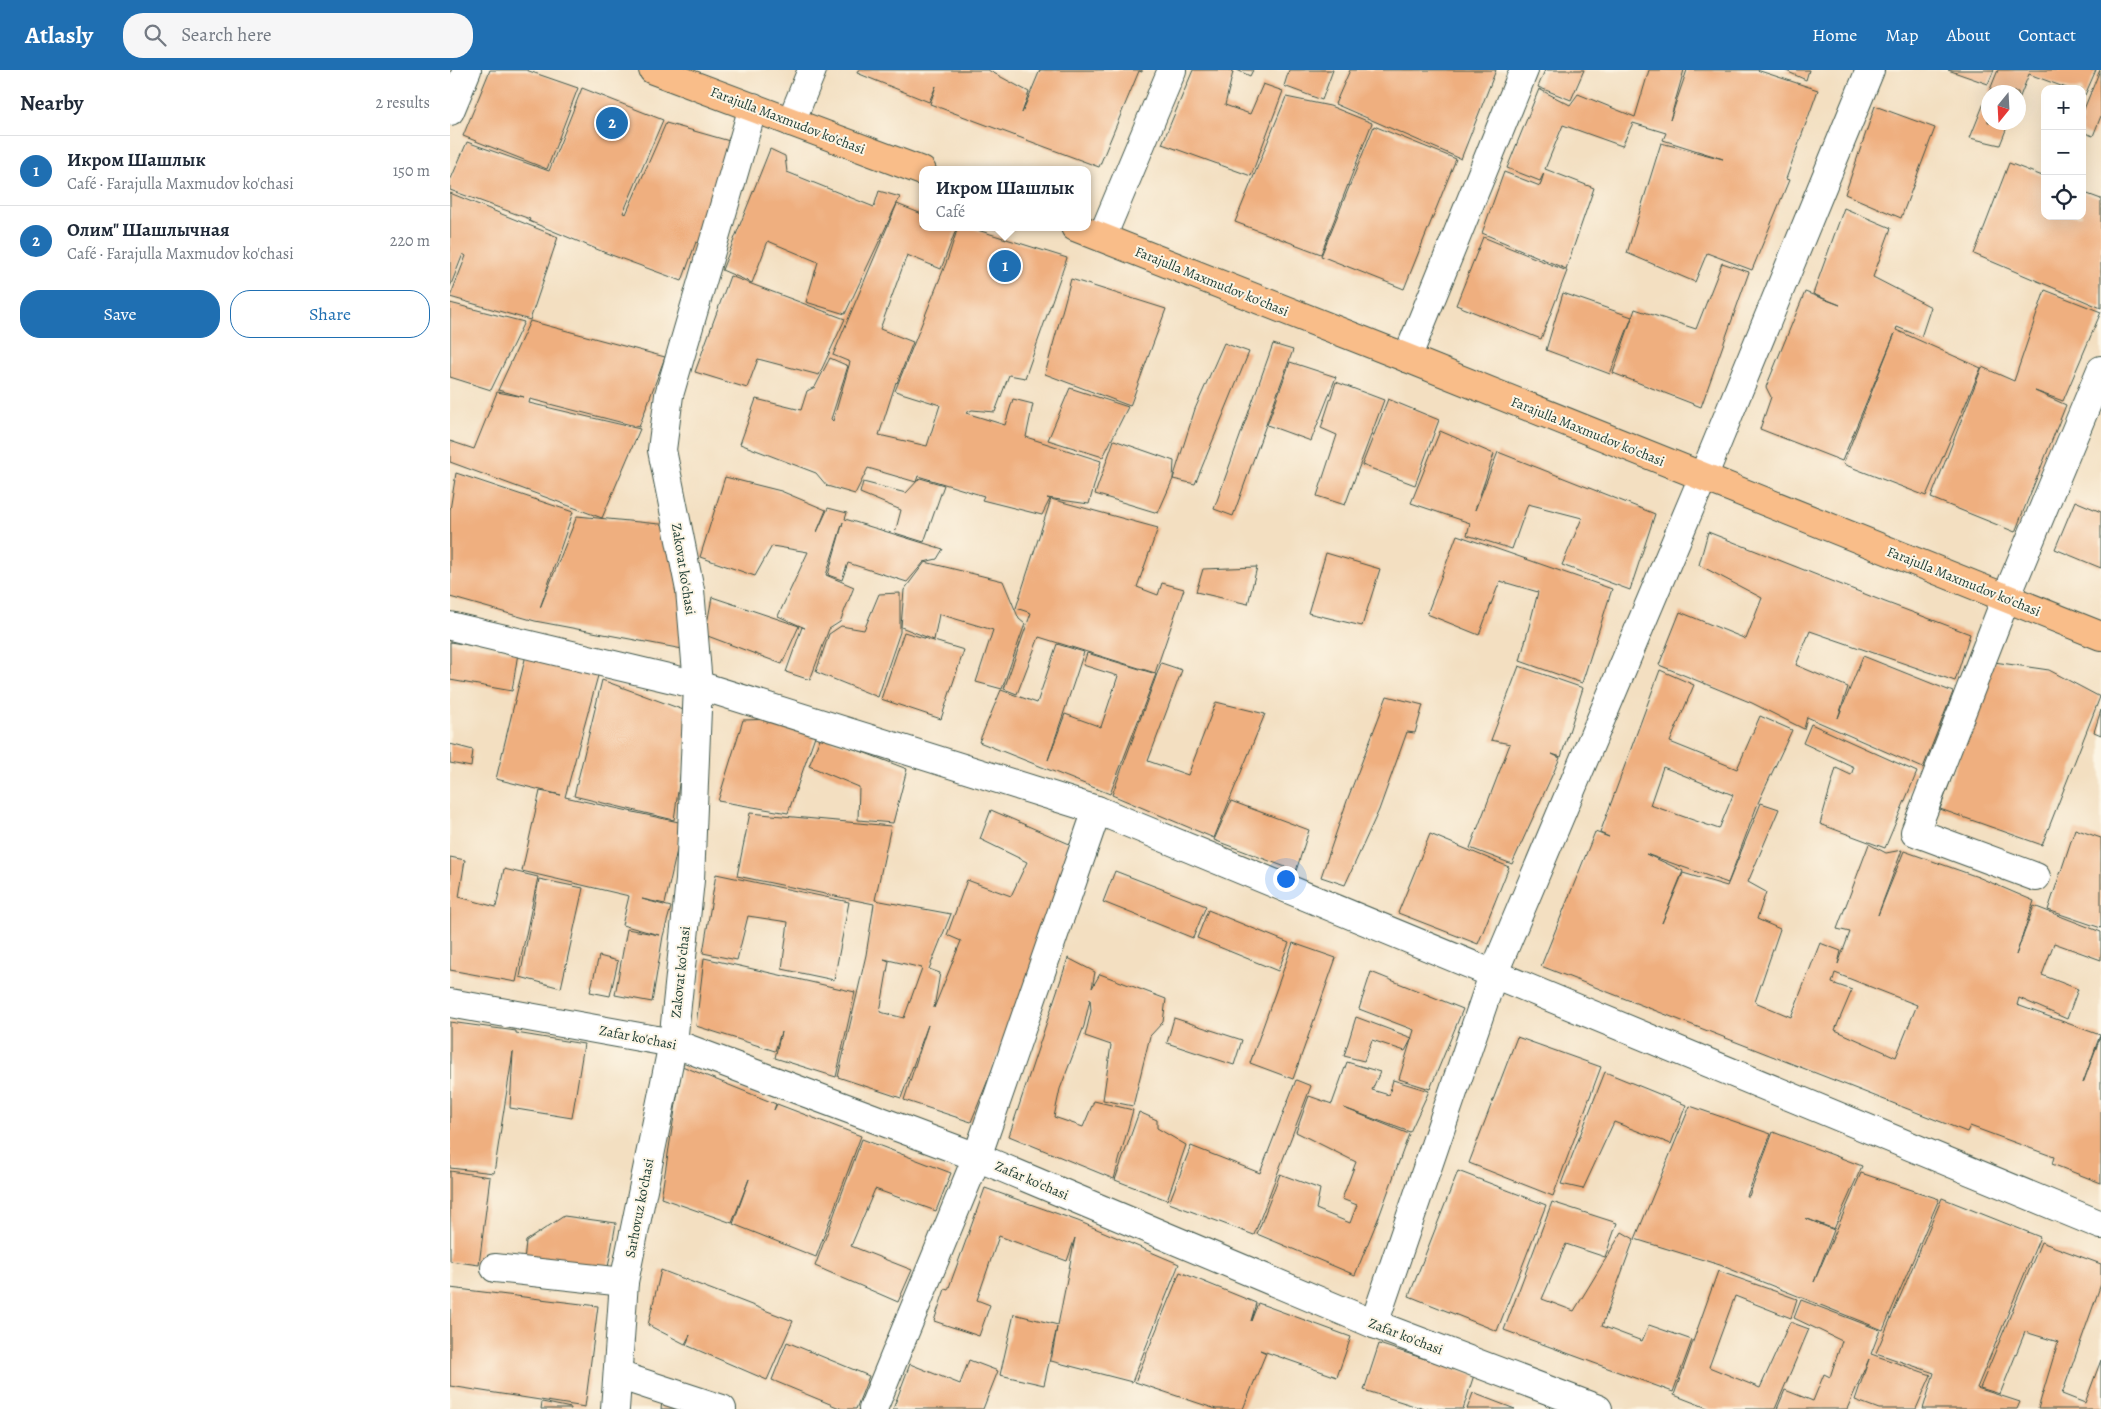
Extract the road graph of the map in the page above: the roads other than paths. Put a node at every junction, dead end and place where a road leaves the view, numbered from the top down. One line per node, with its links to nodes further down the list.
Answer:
1 (467, 70): 8 (street)
2 (654, 70): 7 (main road, Farajulla Maxmudov ko'chasi)
3 (812, 70): 9 (street)
4 (1172, 70): 12 (street)
5 (1524, 70): 13 (street)
6 (1870, 70): 15 (street)
7 (754, 107): 9 (main road, Farajulla Maxmudov ko'chasi); 19 (street, Zakovat ko'chasi)
8 (450, 111)
9 (791, 122): 10 (main road, Farajulla Maxmudov ko'chasi)
10 (919, 170)
11 (1086, 231): 12 (main road, Farajulla Maxmudov ko'chasi)
12 (1102, 237): 13 (main road, Farajulla Maxmudov ko'chasi)
13 (1407, 358): 15 (main road, Farajulla Maxmudov ko'chasi)
14 (2101, 370): 16 (street)
15 (1703, 477): 16 (main road, Farajulla Maxmudov ko'chasi); 22 (street)
16 (2006, 598): 18 (main road, Farajulla Maxmudov ko'chasi); 21 (street)
17 (450, 626): 19 (street)
18 (2101, 636)
19 (698, 685): 20 (street); 24 (street, Zakovat ko'chasi)
20 (1097, 810): 22 (street); 25 (street)
21 (2036, 877)
22 (1493, 975): 26 (street); 29 (street)
23 (450, 1003): 24 (street, Zafar ko'chasi)
24 (672, 1043): 25 (street, Zafar ko'chasi); 28 (street, Sarhovuz ko'chasi)
25 (977, 1157): 29 (street, Zafar ko'chasi); 33 (street)
26 (2101, 1225)
27 (495, 1268): 28 (street)
28 (624, 1282): 30 (street, Sarhovuz ko'chasi)
29 (1374, 1324): 34 (street, Zafar ko'chasi)
30 (618, 1374): 31 (street, Sarhovuz ko'chasi); 32 (street)
31 (615, 1409)
32 (722, 1409)
33 (873, 1409)
34 (1598, 1409)

